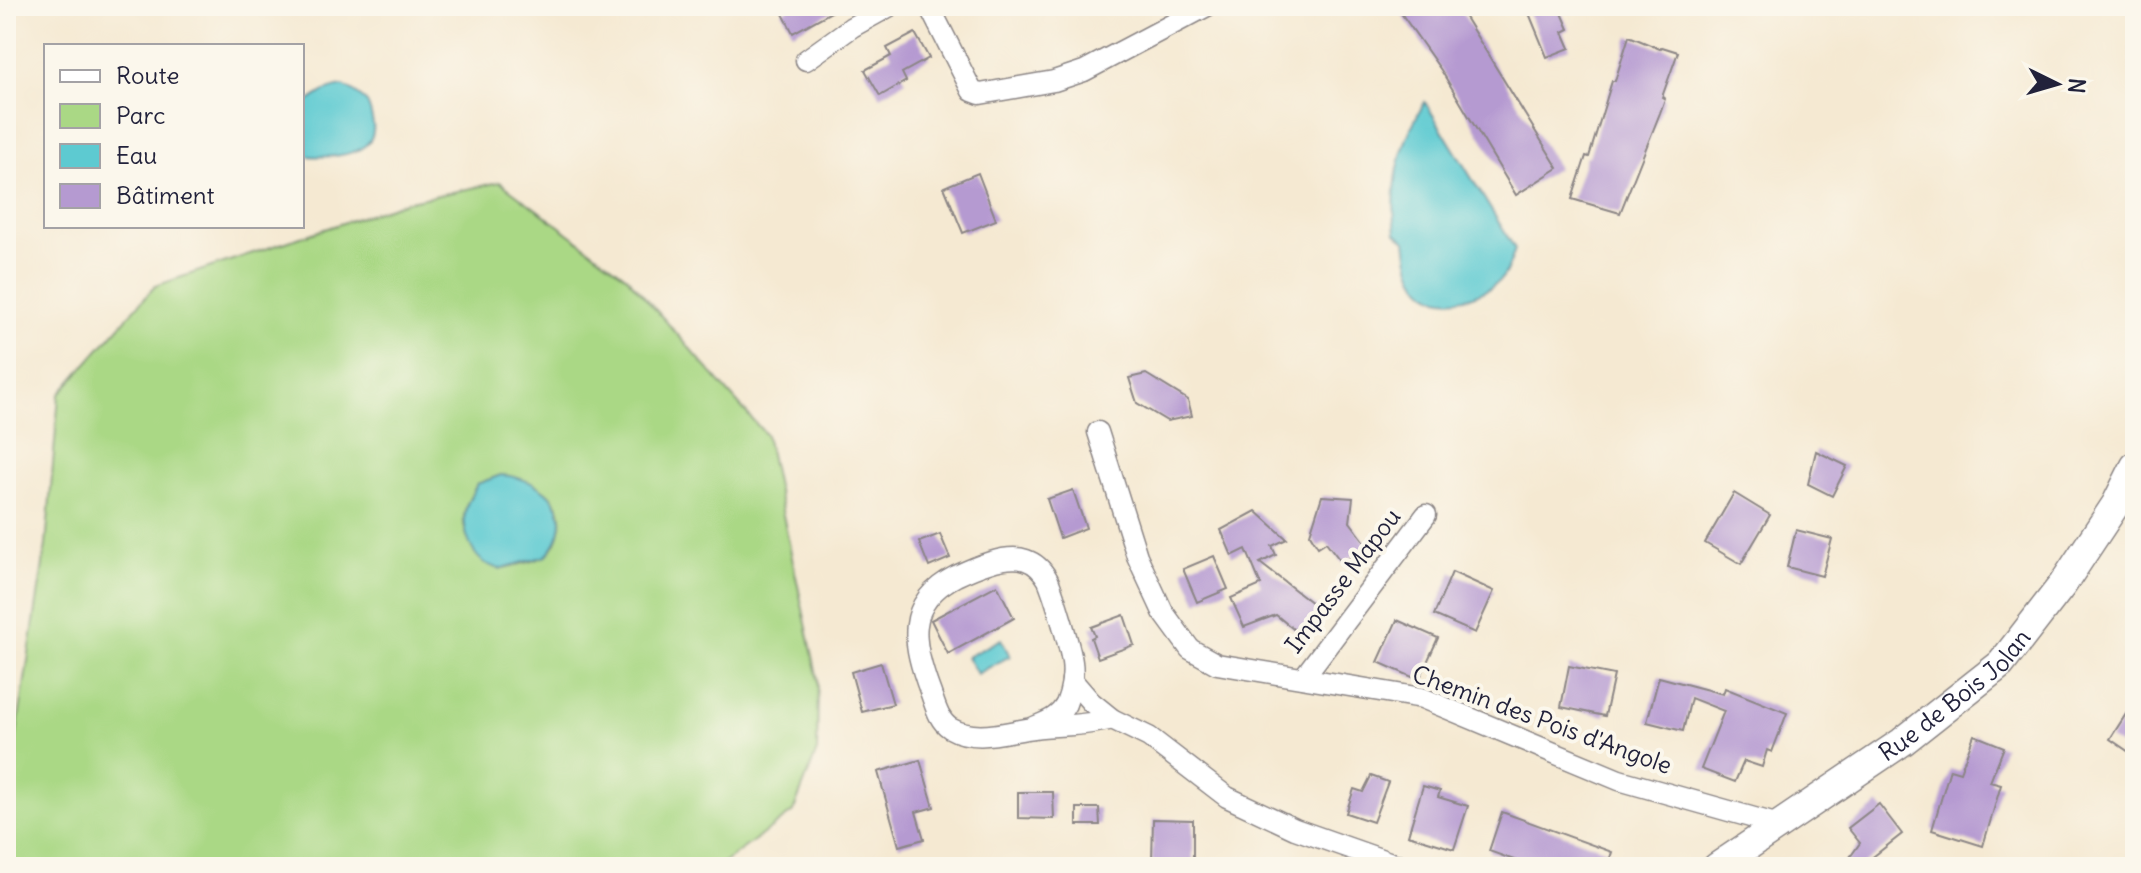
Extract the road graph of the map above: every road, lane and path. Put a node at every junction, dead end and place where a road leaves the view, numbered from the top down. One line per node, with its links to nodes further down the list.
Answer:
1 (890, 6): 4 (street)
2 (929, 6): 3 (street)
3 (1207, 6)
4 (806, 60)
5 (1098, 432): 8 (street, Chemin des Pois d'Angole)
6 (2135, 466): 12 (street, Rue de Bois Jolan)
7 (1426, 515): 8 (street, Impasse Mapou)
8 (1303, 678): 12 (street, Chemin des Pois d'Angole)
9 (1072, 680): 10 (street); 11 (street); 11 (street)
10 (1112, 719): 11 (street); 13 (street)
11 (1032, 728)
12 (1779, 825): 14 (street, Rue de Bois Jolan)
13 (1403, 867)
14 (1717, 867)

